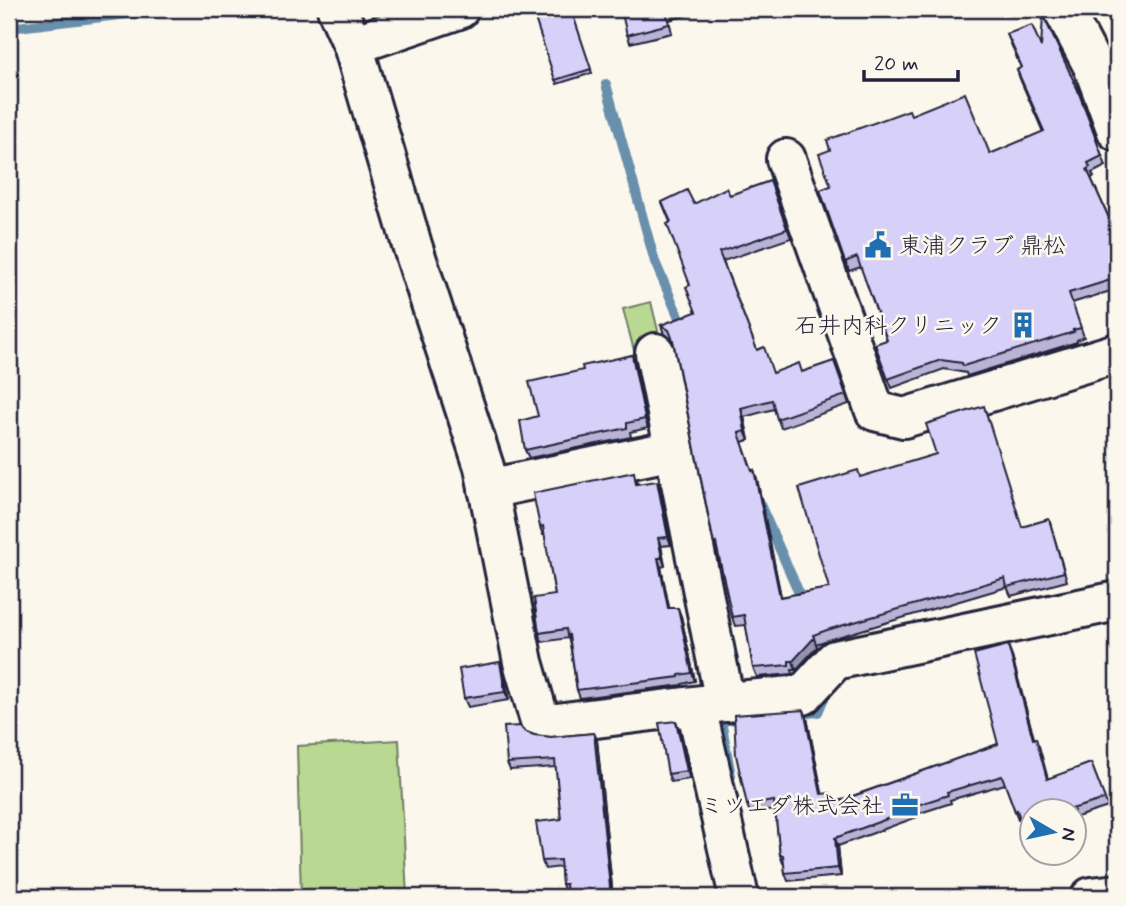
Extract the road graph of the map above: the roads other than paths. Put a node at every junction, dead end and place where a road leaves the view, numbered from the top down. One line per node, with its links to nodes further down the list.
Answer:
1 (337, 9): 4 (street)
2 (459, 9): 4 (street)
3 (1063, 9): 5 (street)
4 (353, 45): 10 (street)
5 (1117, 131)
6 (786, 159): 7 (street)
7 (1117, 353)
8 (654, 354): 9 (street)
9 (674, 450): 10 (street); 12 (street)
10 (488, 489): 12 (street)
11 (1117, 601): 12 (street)
12 (710, 704): 14 (street)
13 (1117, 894): 15 (street)
14 (739, 897)
15 (1091, 897)

